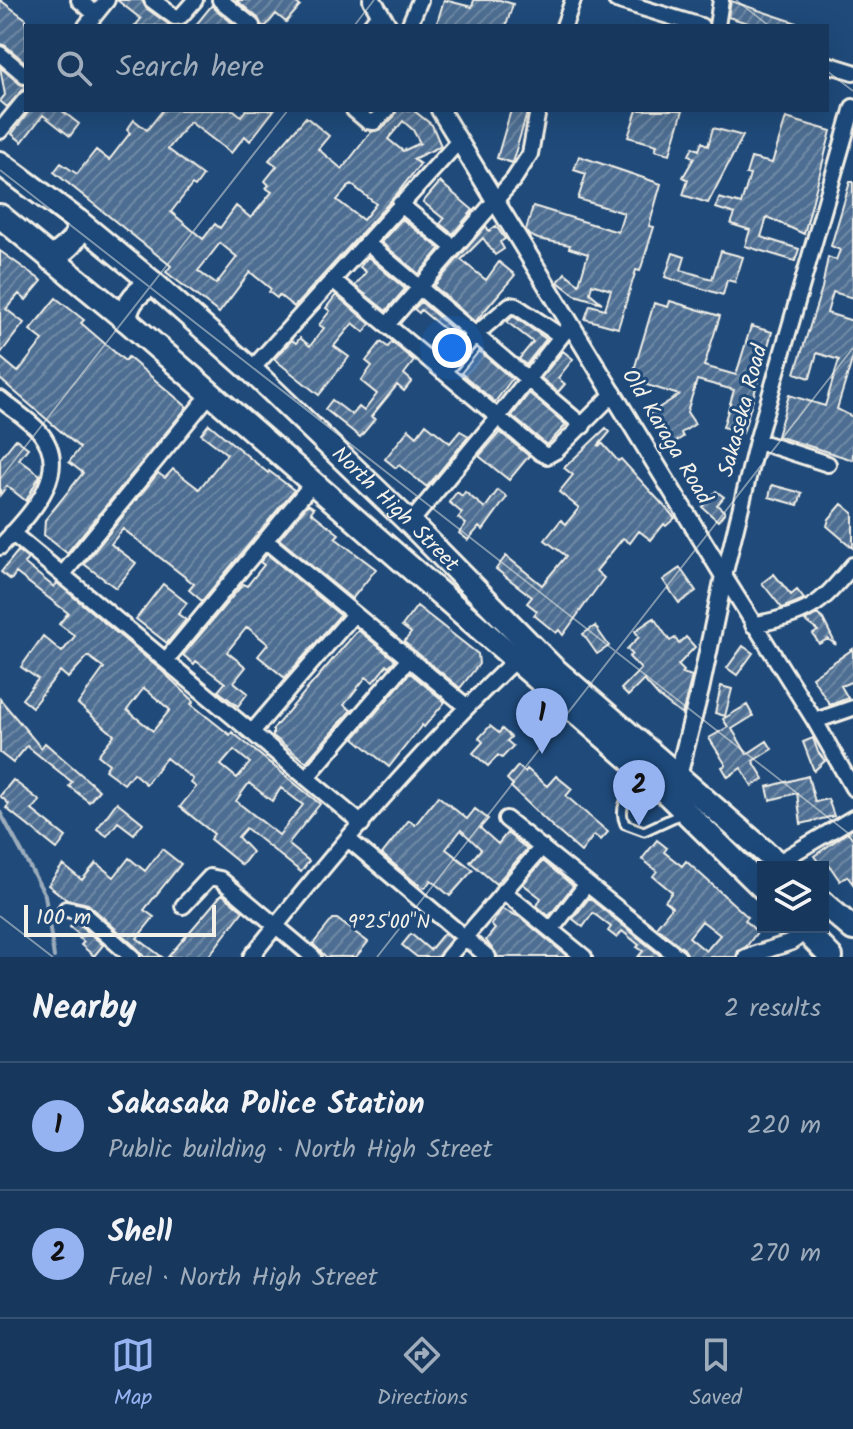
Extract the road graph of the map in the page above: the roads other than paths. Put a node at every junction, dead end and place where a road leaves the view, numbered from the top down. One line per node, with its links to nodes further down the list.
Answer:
1 (79, 0): 10 (street)
2 (107, 0): 10 (street)
3 (152, 0): 4 (street)
4 (195, 0)
5 (220, 0): 11 (street)
6 (420, 0): 12 (street)
7 (573, 0): 13 (street)
8 (616, 0): 14 (street)
9 (721, 0): 15 (street)
10 (91, 20)
11 (250, 24)
12 (410, 24)
13 (565, 24)
14 (694, 24)
15 (717, 24)
16 (0, 54): 19 (street)
17 (829, 65): 18 (street)
18 (853, 72)
19 (24, 74)
20 (24, 101): 26 (street)
21 (853, 107): 51 (street, Sakaseka Road)
22 (357, 112): 23 (street)
23 (385, 112)
24 (441, 112): 27 (street, Old Karaga Road)
25 (538, 112): 29 (street)
26 (0, 131)
27 (459, 141): 29 (street, Old Karaga Road); 30 (street)
28 (0, 163): 32 (highway, North High Street)
29 (494, 199): 34 (street); 41 (street, Old Karaga Road)
30 (400, 204): 33 (street); 34 (street)
31 (0, 216): 35 (highway, North High Street)
32 (79, 222): 35 (highway); 37 (highway, North High Street)
33 (367, 243): 36 (street); 38 (street)
34 (453, 247): 38 (street)
35 (51, 259): 39 (highway, North High Street)
36 (333, 280): 40 (street); 43 (street)
37 (153, 283): 39 (highway); 43 (highway, North High Street)
38 (418, 287): 40 (street); 42 (street)
39 (125, 319): 47 (highway, North High Street)
40 (387, 325): 44 (street)
41 (565, 331): 42 (street); 45 (street); 46 (street, Old Karaga Road)
42 (475, 335): 44 (street); 45 (street)
43 (251, 370): 54 (highway, North High Street)
44 (443, 372): 49 (street)
45 (529, 379): 49 (street); 50 (street)
46 (614, 393): 50 (street); 60 (street, Old Karaga Road)
47 (210, 394): 53 (highway, North High Street); 59 (street)
48 (0, 399): 55 (street)
49 (498, 417): 50 (street); 54 (street)
50 (583, 426)
51 (757, 441): 52 (street); 60 (street, Sakaseka Road)
52 (828, 464)
53 (312, 484): 56 (street); 64 (highway, North High Street)
54 (410, 523): 71 (highway, North High Street)
55 (12, 533): 57 (street); 59 (street)
56 (265, 540): 61 (street); 65 (street)
57 (0, 547)
58 (853, 565): 62 (street)
59 (63, 574): 65 (street)
60 (724, 576): 62 (street, Old Karaga Road); 71 (street, Sakaseka Road)
61 (354, 614): 63 (street); 69 (street)
62 (753, 625): 68 (street, Old Karaga Road)
63 (409, 659): 66 (street); 72 (street)
64 (516, 659): 66 (street); 70 (highway, North High Street)
65 (166, 660): 69 (street)
66 (466, 706): 77 (street)
67 (853, 708): 68 (street)
68 (815, 721): 73 (street, Old Karaga Road)
69 (252, 732): 72 (street)
70 (646, 773): 74 (highway, North High Street); 74 (lane)
71 (678, 776): 80 (highway, North High Street)
72 (307, 777): 77 (street)
73 (853, 788)
74 (686, 810): 82 (highway, North High Street)
75 (853, 818): 81 (street)
76 (506, 819): 79 (street)
77 (362, 824): 78 (street)
78 (348, 839): 88 (street); 93 (street)
79 (542, 847): 83 (street); 84 (street)
80 (775, 861)
81 (786, 861)
82 (757, 882)
83 (586, 885): 90 (street); 100 (street)
84 (503, 891): 90 (street); 93 (street)
85 (183, 906): 88 (street)
86 (829, 908): 89 (highway)
87 (66, 909): 94 (street)
88 (276, 926): 95 (street); 96 (street)
89 (853, 929)
90 (551, 930): 99 (street)
91 (800, 933): 101 (street)
92 (808, 933): 102 (highway)
93 (464, 937): 97 (street); 98 (street)
94 (132, 957)
95 (251, 957)
96 (313, 957)
97 (448, 957)
98 (488, 957)
99 (584, 957)
100 (678, 957)
101 (746, 957)
102 (831, 957)

